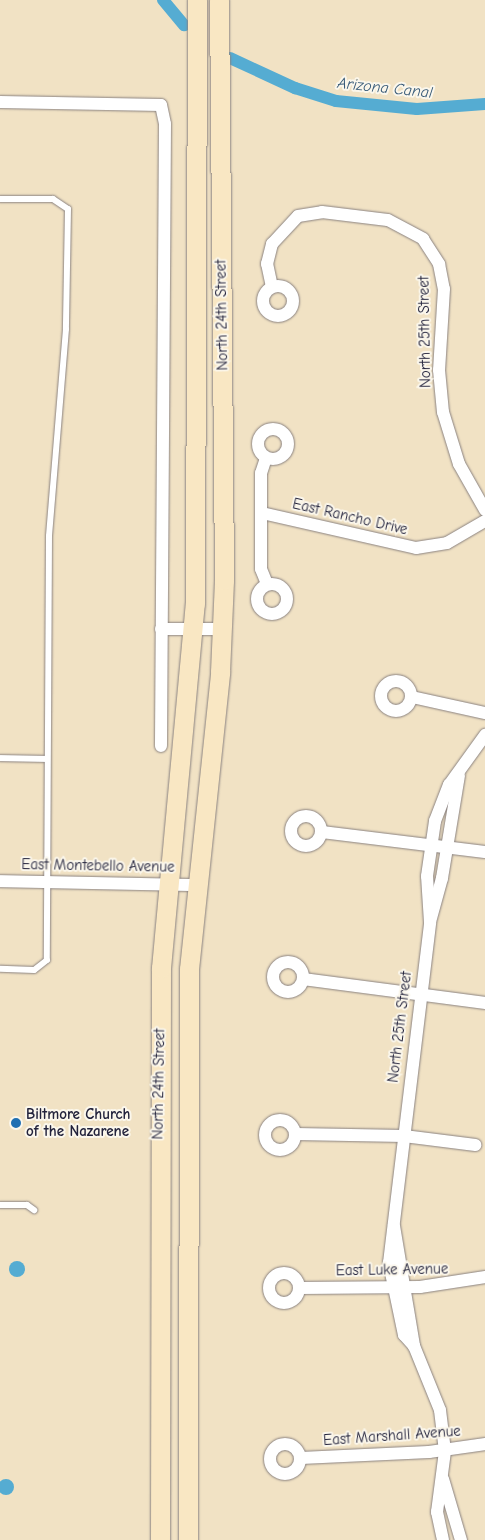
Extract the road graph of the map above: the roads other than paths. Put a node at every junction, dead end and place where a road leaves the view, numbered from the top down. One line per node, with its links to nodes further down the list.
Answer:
1 (219, 0): 13 (main road, North 24th Street)
2 (197, 3): 12 (main road, North 24th Street)
3 (0, 102): 11 (street)
4 (0, 198): 19 (lane)
5 (272, 287): 7 (street, North 25th Street)
6 (266, 458): 8 (street)
7 (485, 510)
8 (262, 513): 9 (street, East Rancho Drive); 10 (street)
9 (485, 521)
10 (266, 584)
11 (161, 629): 12 (street); 17 (street)
12 (193, 629): 13 (street); 27 (main road, North 24th Street)
13 (222, 629): 28 (main road, North 24th Street)
14 (412, 697): 15 (street)
15 (485, 714)
16 (485, 735): 20 (street, North 25th Street)
17 (161, 746)
18 (0, 758): 19 (lane)
19 (46, 759): 26 (lane)
20 (459, 775): 22 (street, North 25th Street); 23 (street, North 25th Street)
21 (322, 832): 22 (street)
22 (431, 845): 23 (street); 29 (street, North 25th Street)
23 (447, 847): 24 (street); 29 (street, North 25th Street)
24 (485, 852)
25 (0, 881): 26 (street, East Montebello Avenue)
26 (47, 882): 27 (street, East Montebello Avenue); 30 (lane)
27 (168, 883): 28 (street, East Montebello Avenue); 37 (main road, North 24th Street)
28 (196, 885): 38 (main road, North 24th Street)
29 (430, 922): 32 (street, North 25th Street)
30 (0, 970)
31 (303, 978): 32 (street)
32 (421, 993): 33 (street); 35 (street, North 25th Street)
33 (485, 1003)
34 (296, 1134): 35 (street)
35 (404, 1136): 36 (street); 41 (street, North 25th Street)
36 (475, 1145)
37 (158, 1187): 38 (main road); 51 (main road, North 24th Street)
38 (188, 1188): 52 (main road, North 24th Street)
39 (0, 1205): 40 (lane)
40 (34, 1210)
41 (394, 1226): 44 (street); 45 (street)
42 (485, 1277): 45 (street, East Luke Avenue)
43 (299, 1288): 44 (street, East Luke Avenue)
44 (391, 1288): 45 (street, East Luke Avenue); 46 (street)
45 (406, 1288): 46 (street)
46 (414, 1346): 48 (street)
47 (485, 1444): 48 (street, East Marshall Avenue)
48 (445, 1451): 49 (street, East Marshall Avenue); 50 (street)
49 (301, 1458)
50 (443, 1479): 53 (street); 54 (street)
51 (160, 1540)
52 (188, 1540)
53 (443, 1540)
54 (462, 1540)

